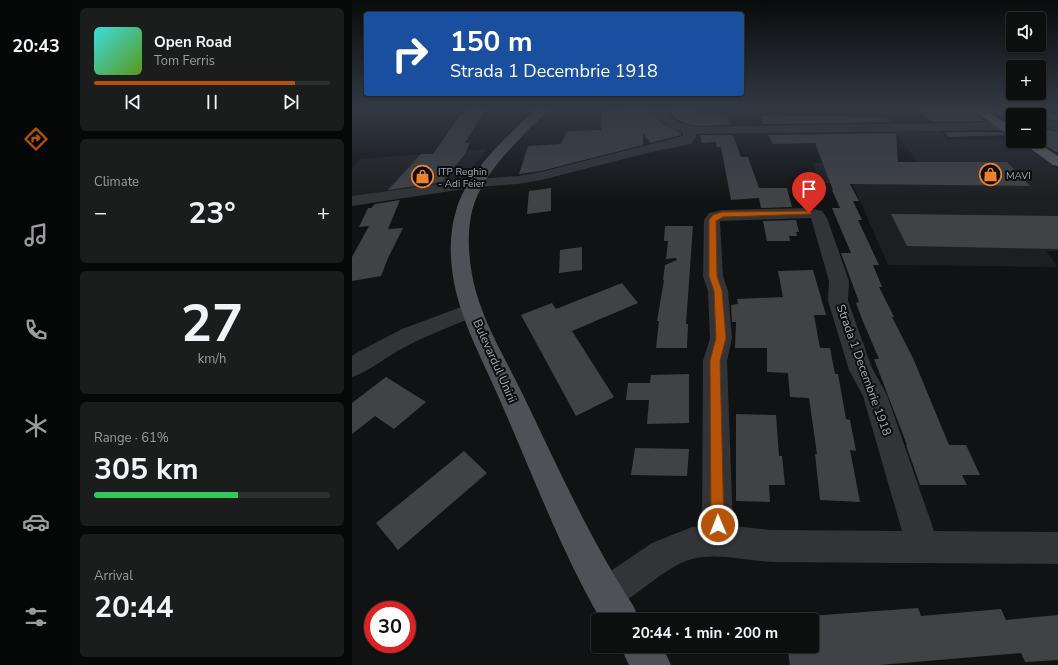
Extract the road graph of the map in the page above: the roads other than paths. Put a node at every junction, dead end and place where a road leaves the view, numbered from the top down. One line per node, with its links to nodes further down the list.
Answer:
1 (514, 139): 5 (main road, Bulevardul Unirii)
2 (687, 139): 5 (street)
3 (1037, 148): 4 (highway)
4 (1058, 162)
5 (477, 183): 6 (street); 7 (main road, Bulevardul Unirii)
6 (352, 201)
7 (472, 310): 8 (street); 12 (main road, Bulevardul Unirii)
8 (352, 368)
9 (718, 541): 10 (street); 10 (street, Strada 1 Decembrie 1918); 12 (street)
10 (923, 546): 11 (street)
11 (1058, 548)
12 (613, 608)
13 (643, 653): 14 (main road)
14 (652, 665)

